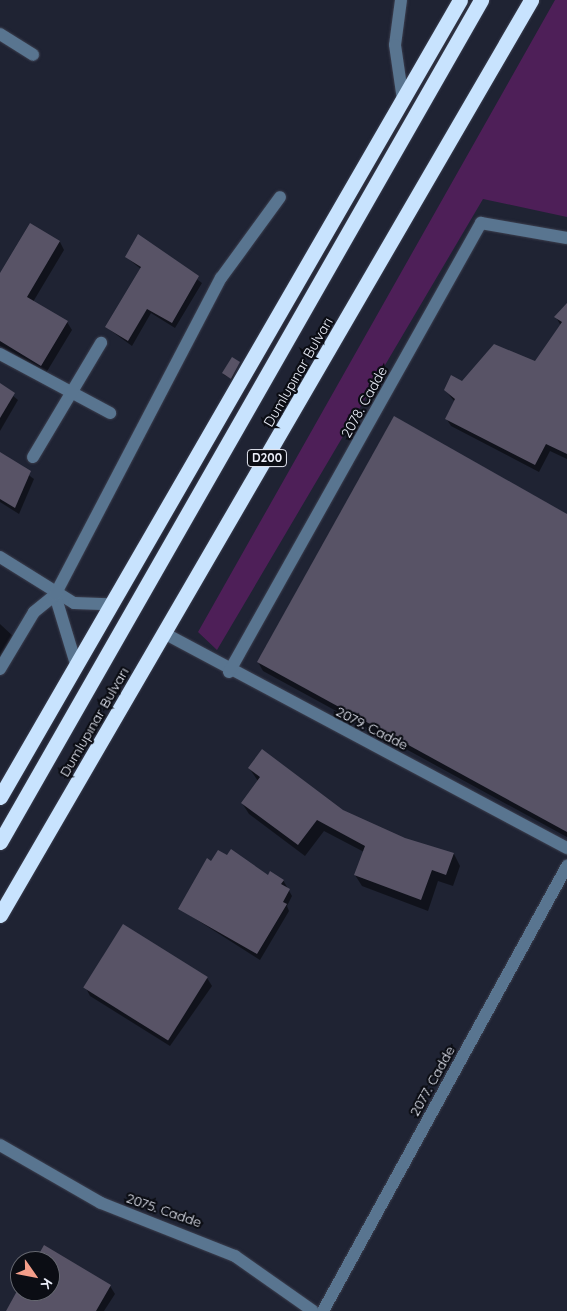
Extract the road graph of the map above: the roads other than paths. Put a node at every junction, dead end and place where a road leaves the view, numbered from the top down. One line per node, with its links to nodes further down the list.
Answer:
1 (401, 0): 7 (street)
2 (460, 0): 7 (highway)
3 (481, 0): 23 (highway, Dumlupınar Bulvarı / D200)
4 (532, 0): 18 (highway, Dumlupınar Bulvarı / D200)
5 (0, 34): 6 (street)
6 (33, 55)
7 (403, 100): 17 (highway)
8 (280, 197): 16 (street)
9 (567, 238): 21 (street, 2078. Cadde)
10 (101, 343): 12 (street)
11 (0, 354): 12 (street)
12 (72, 393): 13 (street); 14 (street)
13 (110, 413)
14 (33, 457)
15 (0, 557): 16 (street)
16 (55, 595): 17 (street); 19 (street); 20 (street)
17 (108, 604): 19 (highway)
18 (164, 633): 21 (street, 2079. Cadde); 26 (highway, Dumlupınar Bulvarı / D200)
19 (76, 661): 22 (highway)
20 (0, 669)
21 (230, 672): 24 (street, 2079. Cadde)
22 (0, 797)
23 (0, 842)
24 (567, 848)
25 (567, 866): 29 (street, 2077. Cadde)
26 (0, 915)
27 (0, 1145): 28 (street, 2075. Cadde)
28 (313, 1311)
29 (323, 1311)

